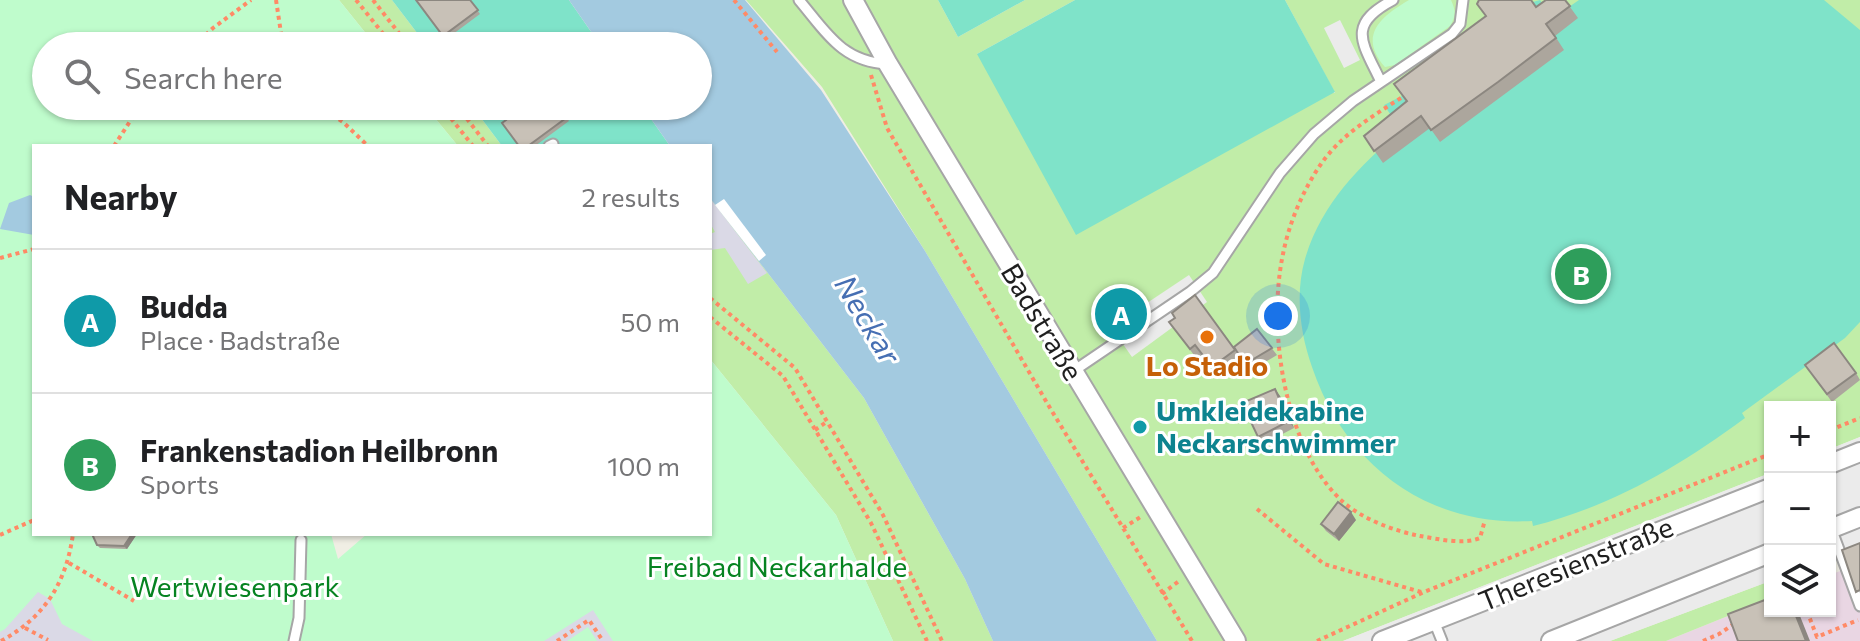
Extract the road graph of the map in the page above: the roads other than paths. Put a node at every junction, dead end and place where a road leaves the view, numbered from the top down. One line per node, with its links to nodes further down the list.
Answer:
1 (799, 0): 5 (lane)
2 (853, 0): 5 (street, Badstraße)
3 (1393, 0): 6 (lane)
4 (1463, 0): 6 (lane)
5 (888, 64): 7 (street, Badstraße)
6 (1381, 82): 7 (lane)
7 (1072, 372): 19 (street, Badstraße)
8 (1860, 452): 9 (street)
9 (1836, 462)
10 (1764, 490): 17 (street, Theresienstraße)
11 (1860, 517): 12 (street)
12 (1836, 525)
13 (301, 540): 18 (lane)
14 (1836, 543): 16 (lane)
15 (1764, 555): 22 (street)
16 (1860, 606)
17 (1434, 621): 20 (street, Theresienstraße); 21 (lane)
18 (294, 641)
19 (1236, 641)
20 (1382, 641)
21 (1442, 641)
22 (1551, 641)

